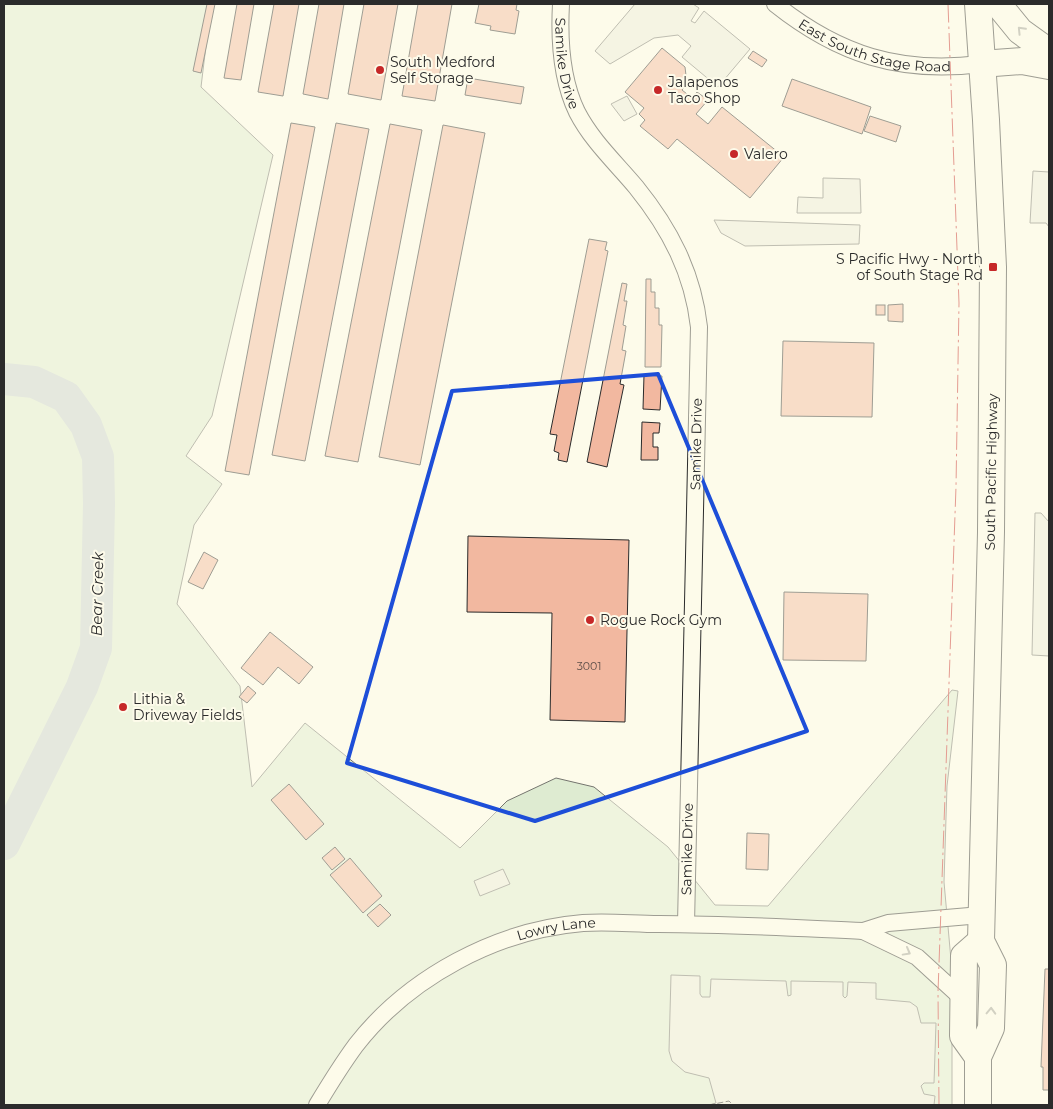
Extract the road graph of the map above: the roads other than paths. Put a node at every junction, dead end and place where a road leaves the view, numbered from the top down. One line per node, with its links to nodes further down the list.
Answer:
1 (561, 4): 8 (street, Samike Drive)
2 (775, 4): 6 (street, East South Stage Road)
3 (978, 4): 6 (main road, South Pacific Highway)
4 (998, 4): 5 (main road, one-way to 4)
5 (1049, 52)
6 (981, 64): 7 (main road); 9 (main road, South Pacific Highway)
7 (1049, 66)
8 (686, 924): 10 (street, Lowry Lane); 13 (street, Lowry Lane)
9 (981, 928): 10 (street, Lowry Lane); 11 (main road); 12 (main road, South Pacific Highway, one-way to 9)
10 (863, 931): 11 (street, Lowry Lane, one-way to 11)
11 (964, 1000): 12 (main road)
12 (978, 1057): 14 (main road, South Pacific Highway)
13 (317, 1105)
14 (978, 1105)

